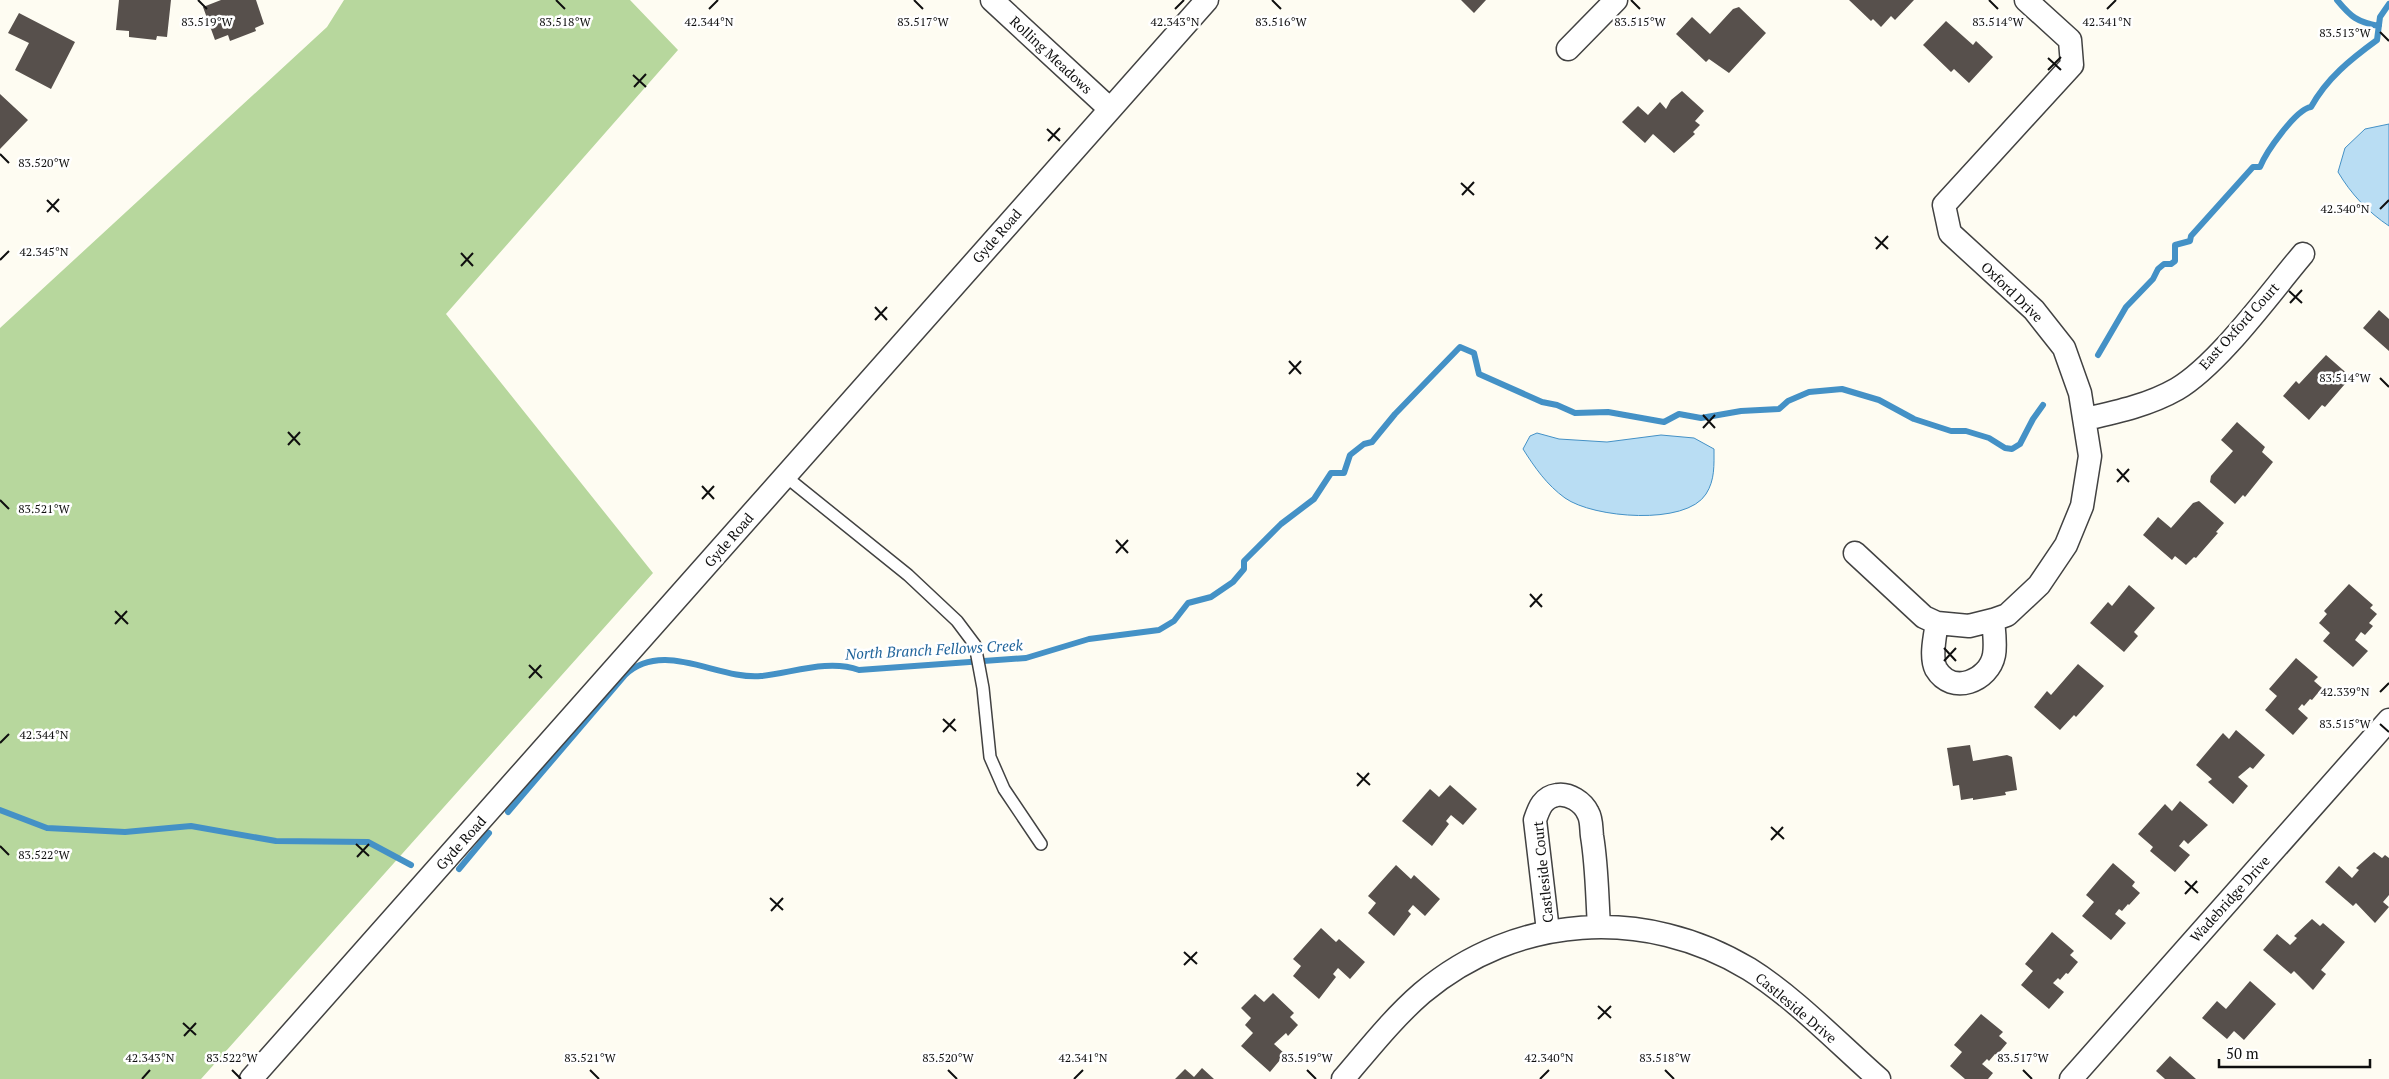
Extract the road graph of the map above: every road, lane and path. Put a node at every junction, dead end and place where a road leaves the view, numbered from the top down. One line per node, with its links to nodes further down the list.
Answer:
1 (992, 0): 6 (street, Rolling Meadows)
2 (1207, 0): 6 (street, Gyde Road)
3 (1616, 0): 5 (street)
4 (2026, 0): 8 (street, Oxford Drive)
5 (1568, 49)
6 (1110, 109): 9 (street, Gyde Road)
7 (2302, 254): 8 (street, East Oxford Court)
8 (2086, 419): 11 (street, Oxford Drive)
9 (785, 476): 14 (lane); 17 (street, Gyde Road)
10 (1855, 553): 12 (street, Oxford Drive)
11 (1994, 620): 12 (street, Oxford Drive); 12 (street)
12 (1937, 623)
13 (2389, 720): 20 (street, Wadebridge Drive)
14 (1041, 844)
15 (1599, 926): 16 (street, Castleside Drive); 16 (street, Castleside Court); 19 (street, Castleside Drive)
16 (1548, 932): 18 (street, Castleside Drive)
17 (251, 1079)
18 (1343, 1079)
19 (1879, 1079)
20 (2070, 1079)

